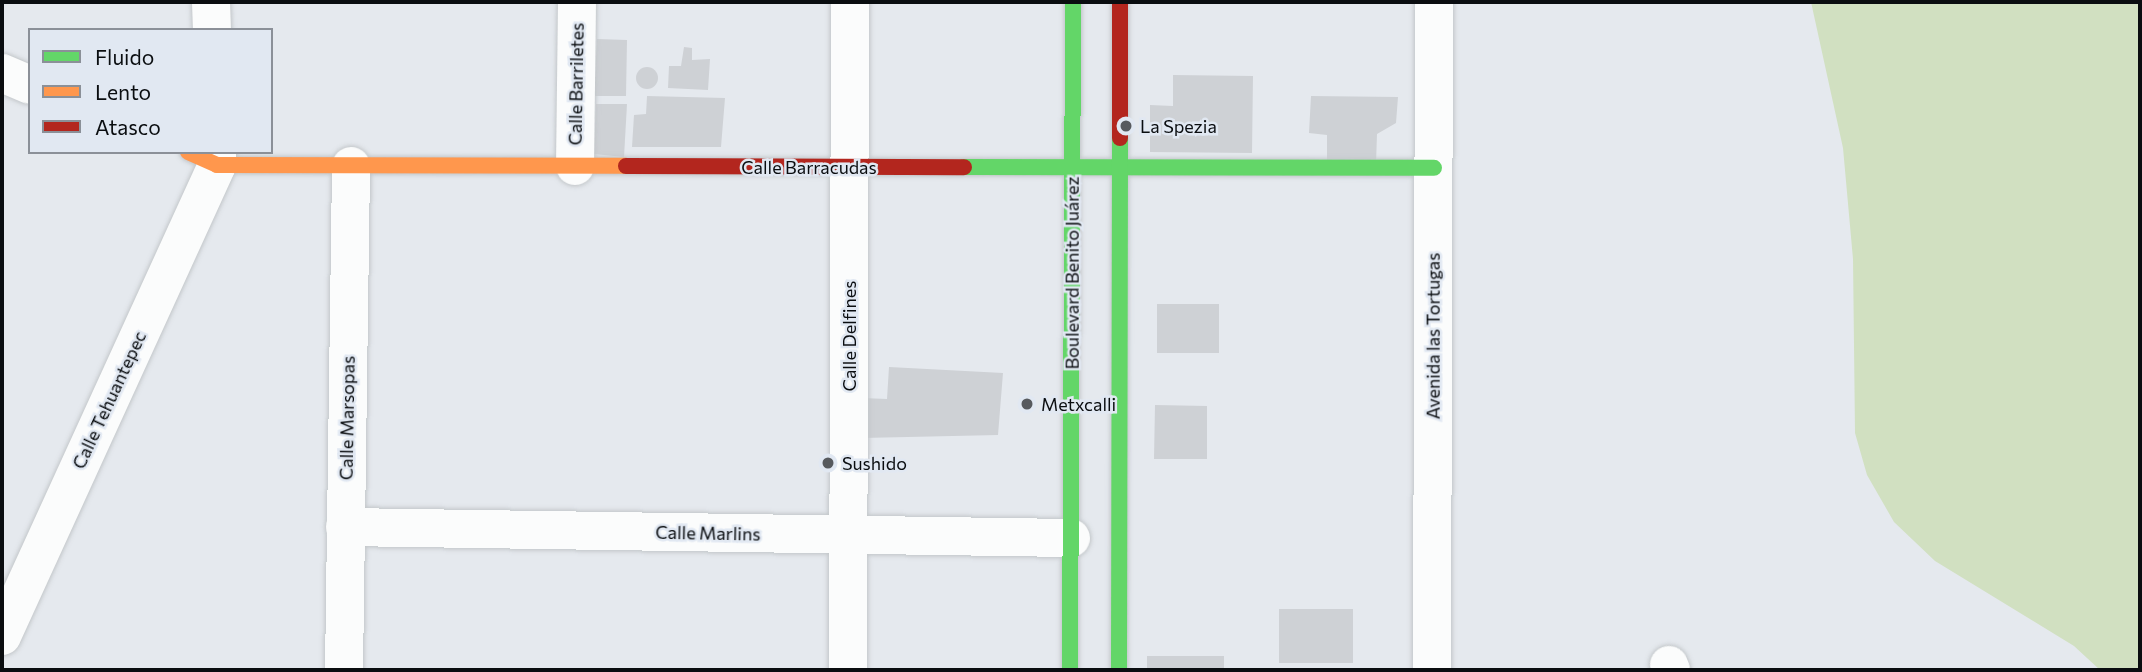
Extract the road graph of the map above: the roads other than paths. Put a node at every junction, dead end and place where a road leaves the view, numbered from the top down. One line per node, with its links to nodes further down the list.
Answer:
1 (211, 2): 7 (street)
2 (577, 2): 12 (street, Calle Barriletes)
3 (850, 2): 13 (street, Calle Delfines)
4 (1073, 2): 14 (street, Boulevard Benito Juárez)
5 (1120, 2): 15 (street)
6 (1434, 2): 16 (street, Avenida las Tortugas)
7 (212, 28)
8 (2, 73): 9 (street)
9 (28, 84)
10 (207, 156): 11 (street, Calle Barracudas); 20 (street, Calle Tehuantepec)
11 (351, 166): 12 (street, Calle Barracudas); 17 (street, Calle Marsopas)
12 (575, 166): 13 (street, Calle Barracudas)
13 (849, 167): 14 (street, Calle Barracudas); 18 (street, Calle Delfines)
14 (1072, 167): 15 (street, Calle Barracudas); 19 (street, Boulevard Benito Juárez)
15 (1120, 167): 16 (street, Calle Barracudas); 24 (street)
16 (1434, 168): 25 (street, Avenida las Tortugas)
17 (345, 527): 18 (street, Calle Marlins); 21 (street, Calle Marsopas)
18 (849, 535): 19 (street, Calle Marlins); 22 (street, Calle Delfines)
19 (1071, 538): 23 (street, Boulevard Benito Juárez)
20 (2, 636)
21 (344, 670)
22 (848, 670)
23 (1070, 670)
24 (1119, 670)
25 (1432, 670)

